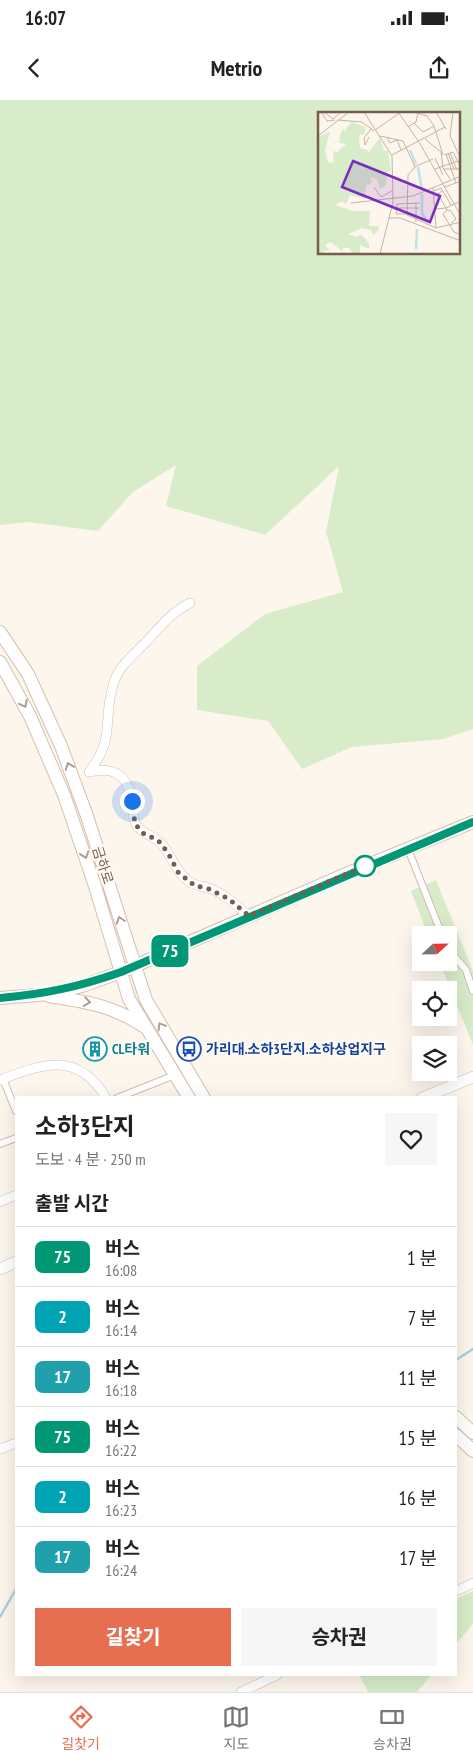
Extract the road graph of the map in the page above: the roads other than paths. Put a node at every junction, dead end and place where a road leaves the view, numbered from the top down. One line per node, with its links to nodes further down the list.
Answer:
1 (190, 603): 4 (street)
2 (0, 632): 5 (main road, 금하로, one-way to 2)
3 (0, 662): 12 (main road, 금하로, one-way to 12)
4 (89, 772): 5 (street); 8 (street)
5 (76, 786): 11 (main road, 금하로, one-way to 5)
6 (473, 822): 7 (main road)
7 (408, 848): 8 (main road); 9 (street)
8 (249, 916): 11 (main road)
9 (438, 926)
10 (458, 961): 13 (street)
11 (135, 966): 12 (main road); 23 (main road, 금하로, one-way to 11)
12 (121, 972): 14 (main road); 16 (main road, 금하로)
13 (473, 991)
14 (39, 994): 15 (main road); 16 (main road, one-way to 16)
15 (0, 998)
16 (146, 1028): 17 (main road, 금하로)
17 (175, 1074): 21 (street); 22 (main road, 금하로)
18 (1, 1077): 20 (street); 25 (street)
19 (473, 1077): 24 (street)
20 (105, 1096)
21 (122, 1096)
22 (188, 1096)
23 (203, 1096)
24 (427, 1096)
25 (15, 1109)
26 (15, 1138): 27 (street)
27 (0, 1144)
28 (15, 1195): 29 (street)
29 (0, 1202)
30 (15, 1262): 31 (street)
31 (0, 1269)
32 (457, 1418): 33 (main road)
33 (473, 1433)
34 (457, 1436): 37 (main road)
35 (15, 1443): 36 (street)
36 (0, 1449)
37 (473, 1451)
38 (473, 1584): 39 (street)
39 (457, 1591)
40 (275, 1676): 41 (street)
41 (241, 1692)

